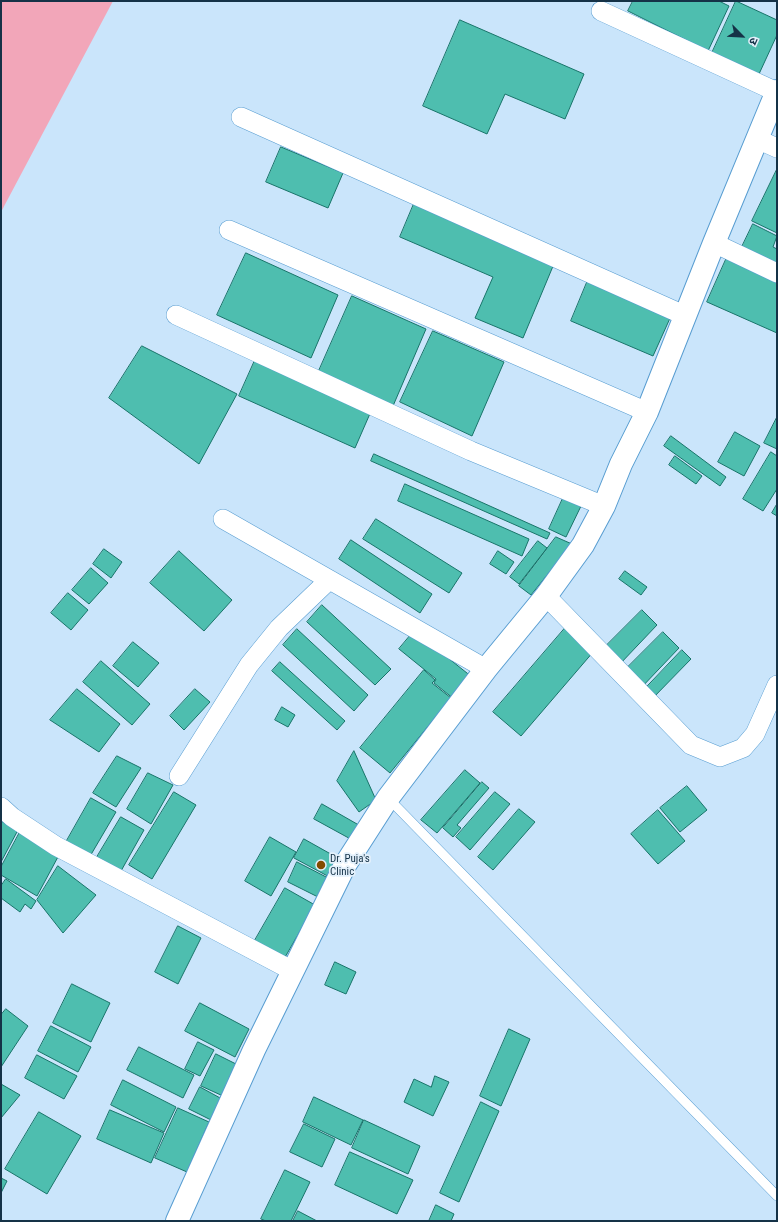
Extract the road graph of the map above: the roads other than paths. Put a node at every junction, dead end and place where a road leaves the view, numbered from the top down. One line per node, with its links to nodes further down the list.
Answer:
1 (601, 11): 2 (street)
2 (777, 91): 4 (street)
3 (241, 117): 10 (street)
4 (757, 139): 5 (street); 7 (street)
5 (777, 148)
6 (230, 230): 11 (street)
7 (714, 243): 8 (street); 10 (street)
8 (777, 273)
9 (176, 315): 12 (street)
10 (686, 316): 11 (street)
11 (647, 412): 12 (street)
12 (604, 506): 15 (street)
13 (223, 519): 14 (street)
14 (329, 580): 16 (street); 18 (street)
15 (546, 596): 16 (street); 17 (street)
16 (486, 669): 19 (street)
17 (777, 685)
18 (179, 776)
19 (388, 798): 21 (street); 22 (lane)
20 (1, 807): 21 (street)
21 (293, 971): 23 (street)
22 (777, 1196)
23 (178, 1221)

